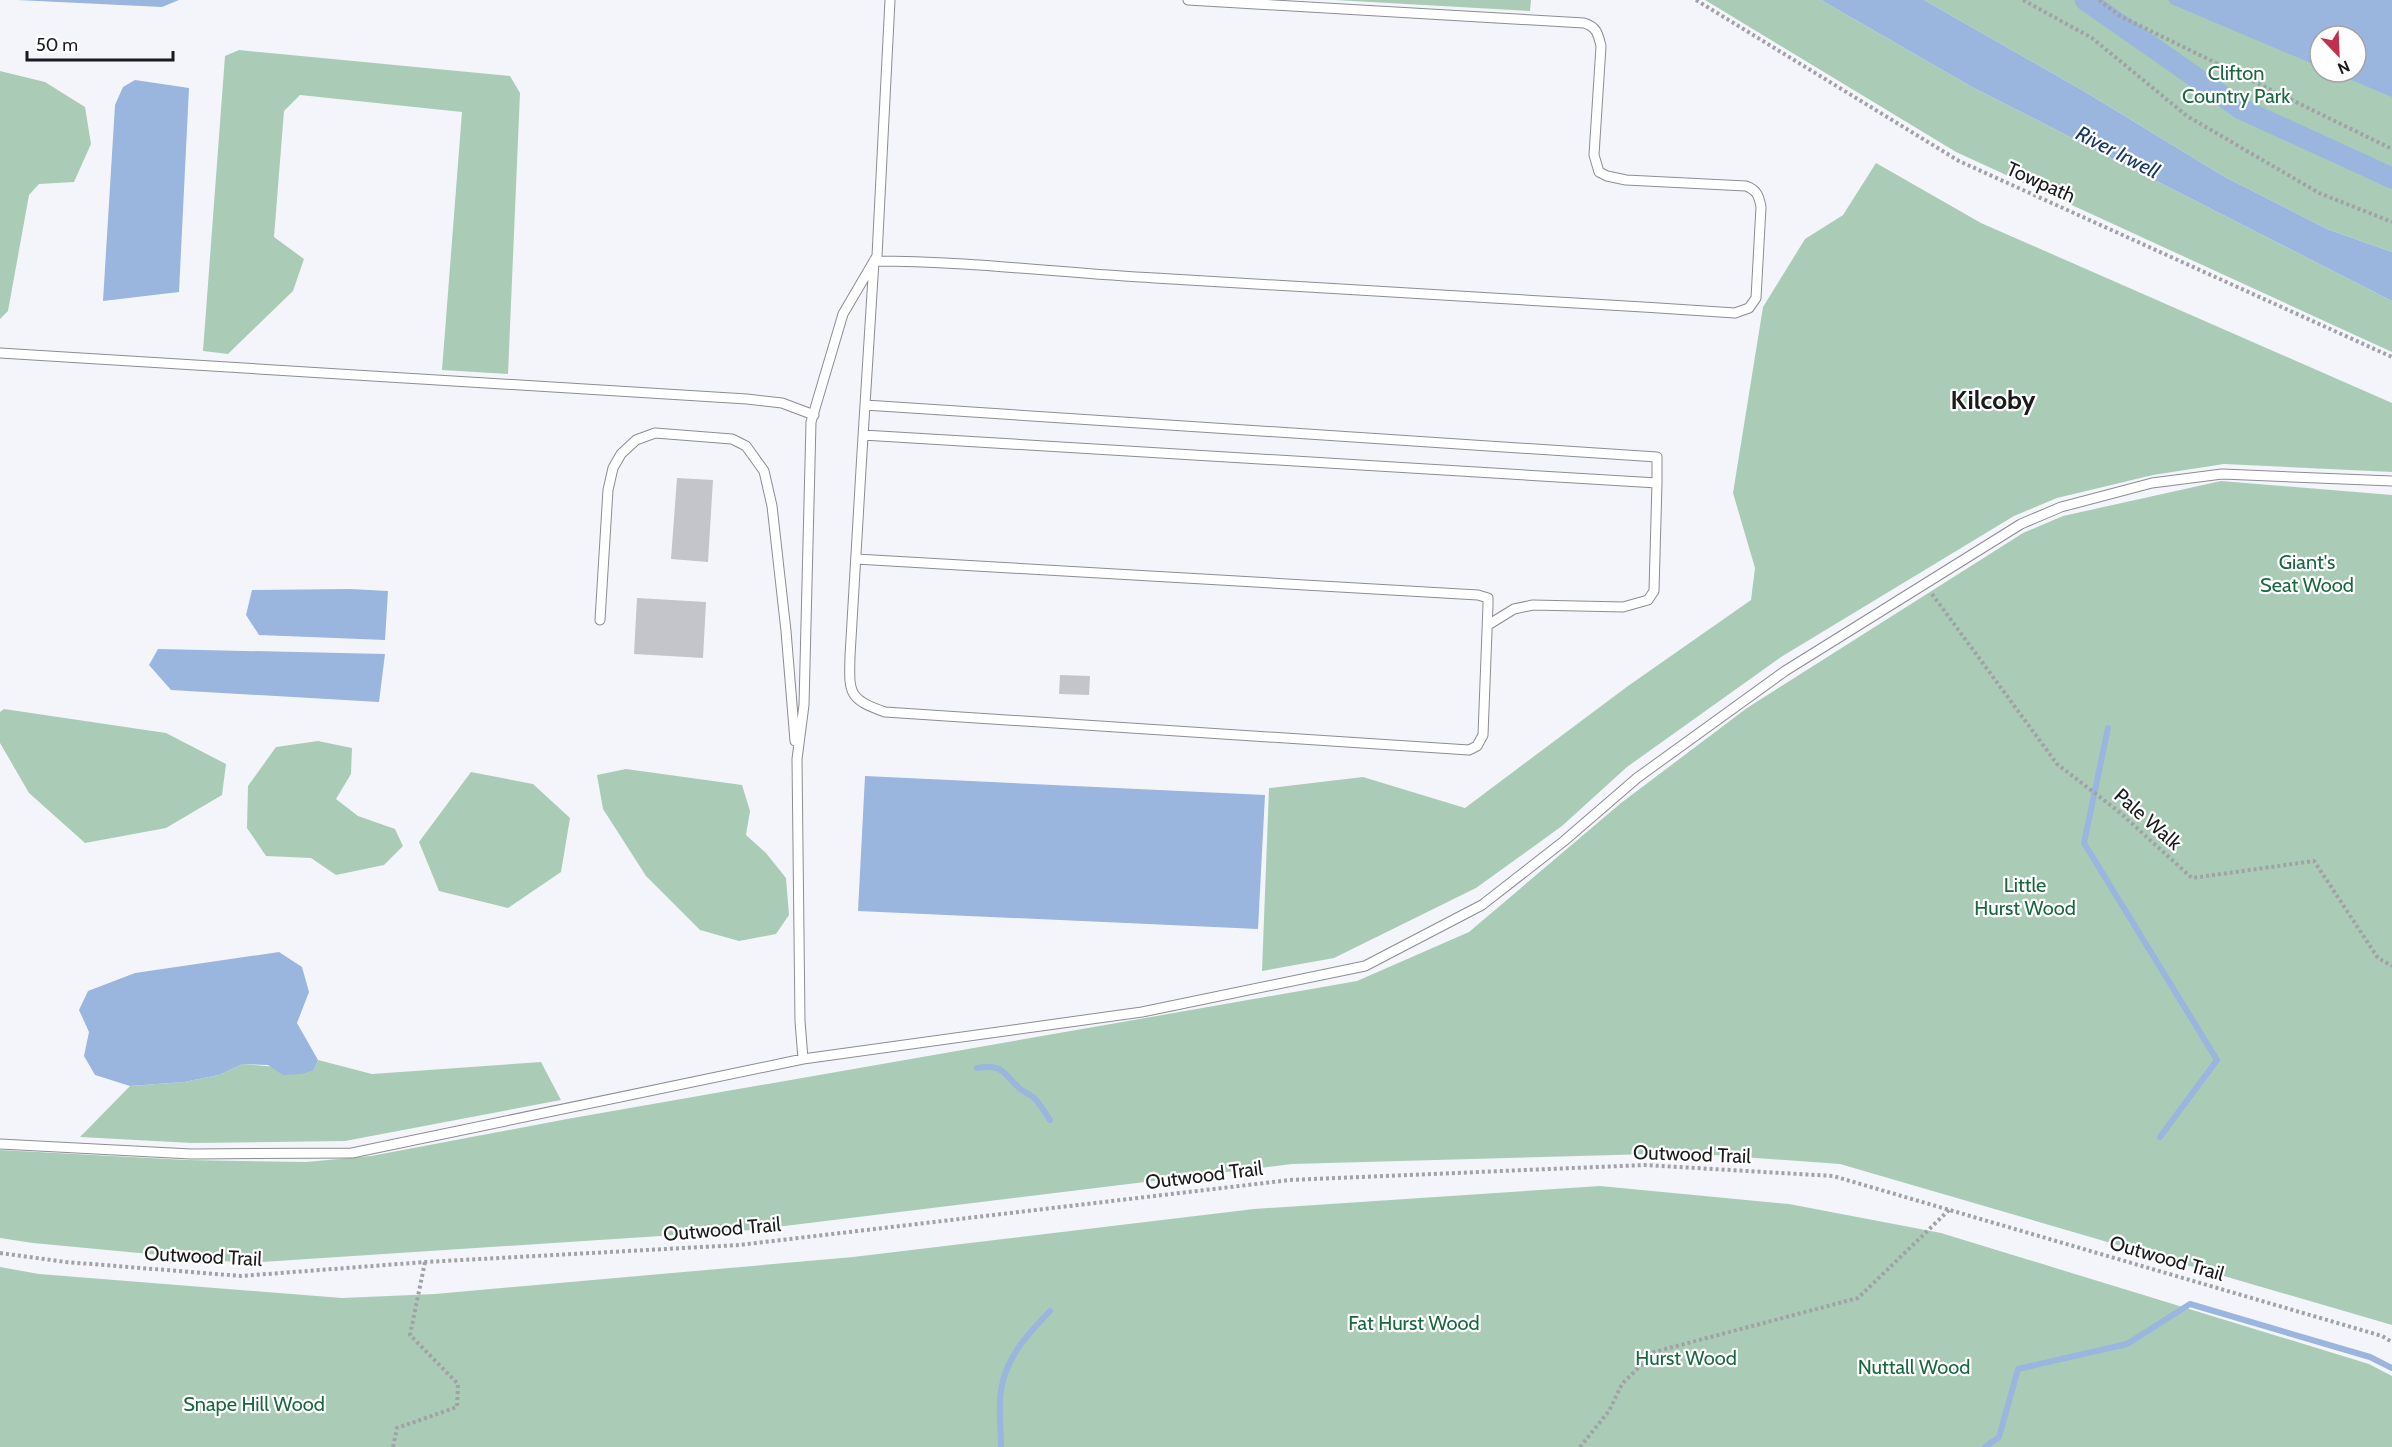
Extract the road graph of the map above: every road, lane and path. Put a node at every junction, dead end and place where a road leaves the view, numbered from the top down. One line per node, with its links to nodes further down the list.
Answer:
1 (890, 0): 8 (lane)
2 (1188, 0): 8 (lane)
3 (1696, 0): 10 (path, Towpath)
4 (2023, 0): 7 (path)
5 (2099, 0): 6 (path)
6 (2392, 150)
7 (2392, 222)
8 (874, 261): 11 (lane); 12 (lane)
9 (0, 353): 12 (lane)
10 (2392, 357)
11 (865, 405): 13 (lane); 15 (lane)
12 (813, 415): 20 (lane)
13 (863, 435): 15 (lane); 16 (lane)
14 (2392, 482): 17 (lane)
15 (1657, 483): 19 (lane)
16 (856, 559): 19 (lane); 19 (lane)
17 (1925, 584): 21 (path, Pale Walk); 22 (lane)
18 (600, 620): 20 (lane)
19 (1488, 625)
20 (797, 759): 22 (lane)
21 (2392, 966)
22 (803, 1059): 23 (lane)
23 (0, 1144)
24 (1949, 1210): 26 (path, Outwood Trail); 27 (path, Outwood Trail); 29 (path)
25 (0, 1253): 26 (path, Outwood Trail)
26 (425, 1262): 28 (path)
27 (2392, 1342)
28 (393, 1447)
29 (1580, 1447)

